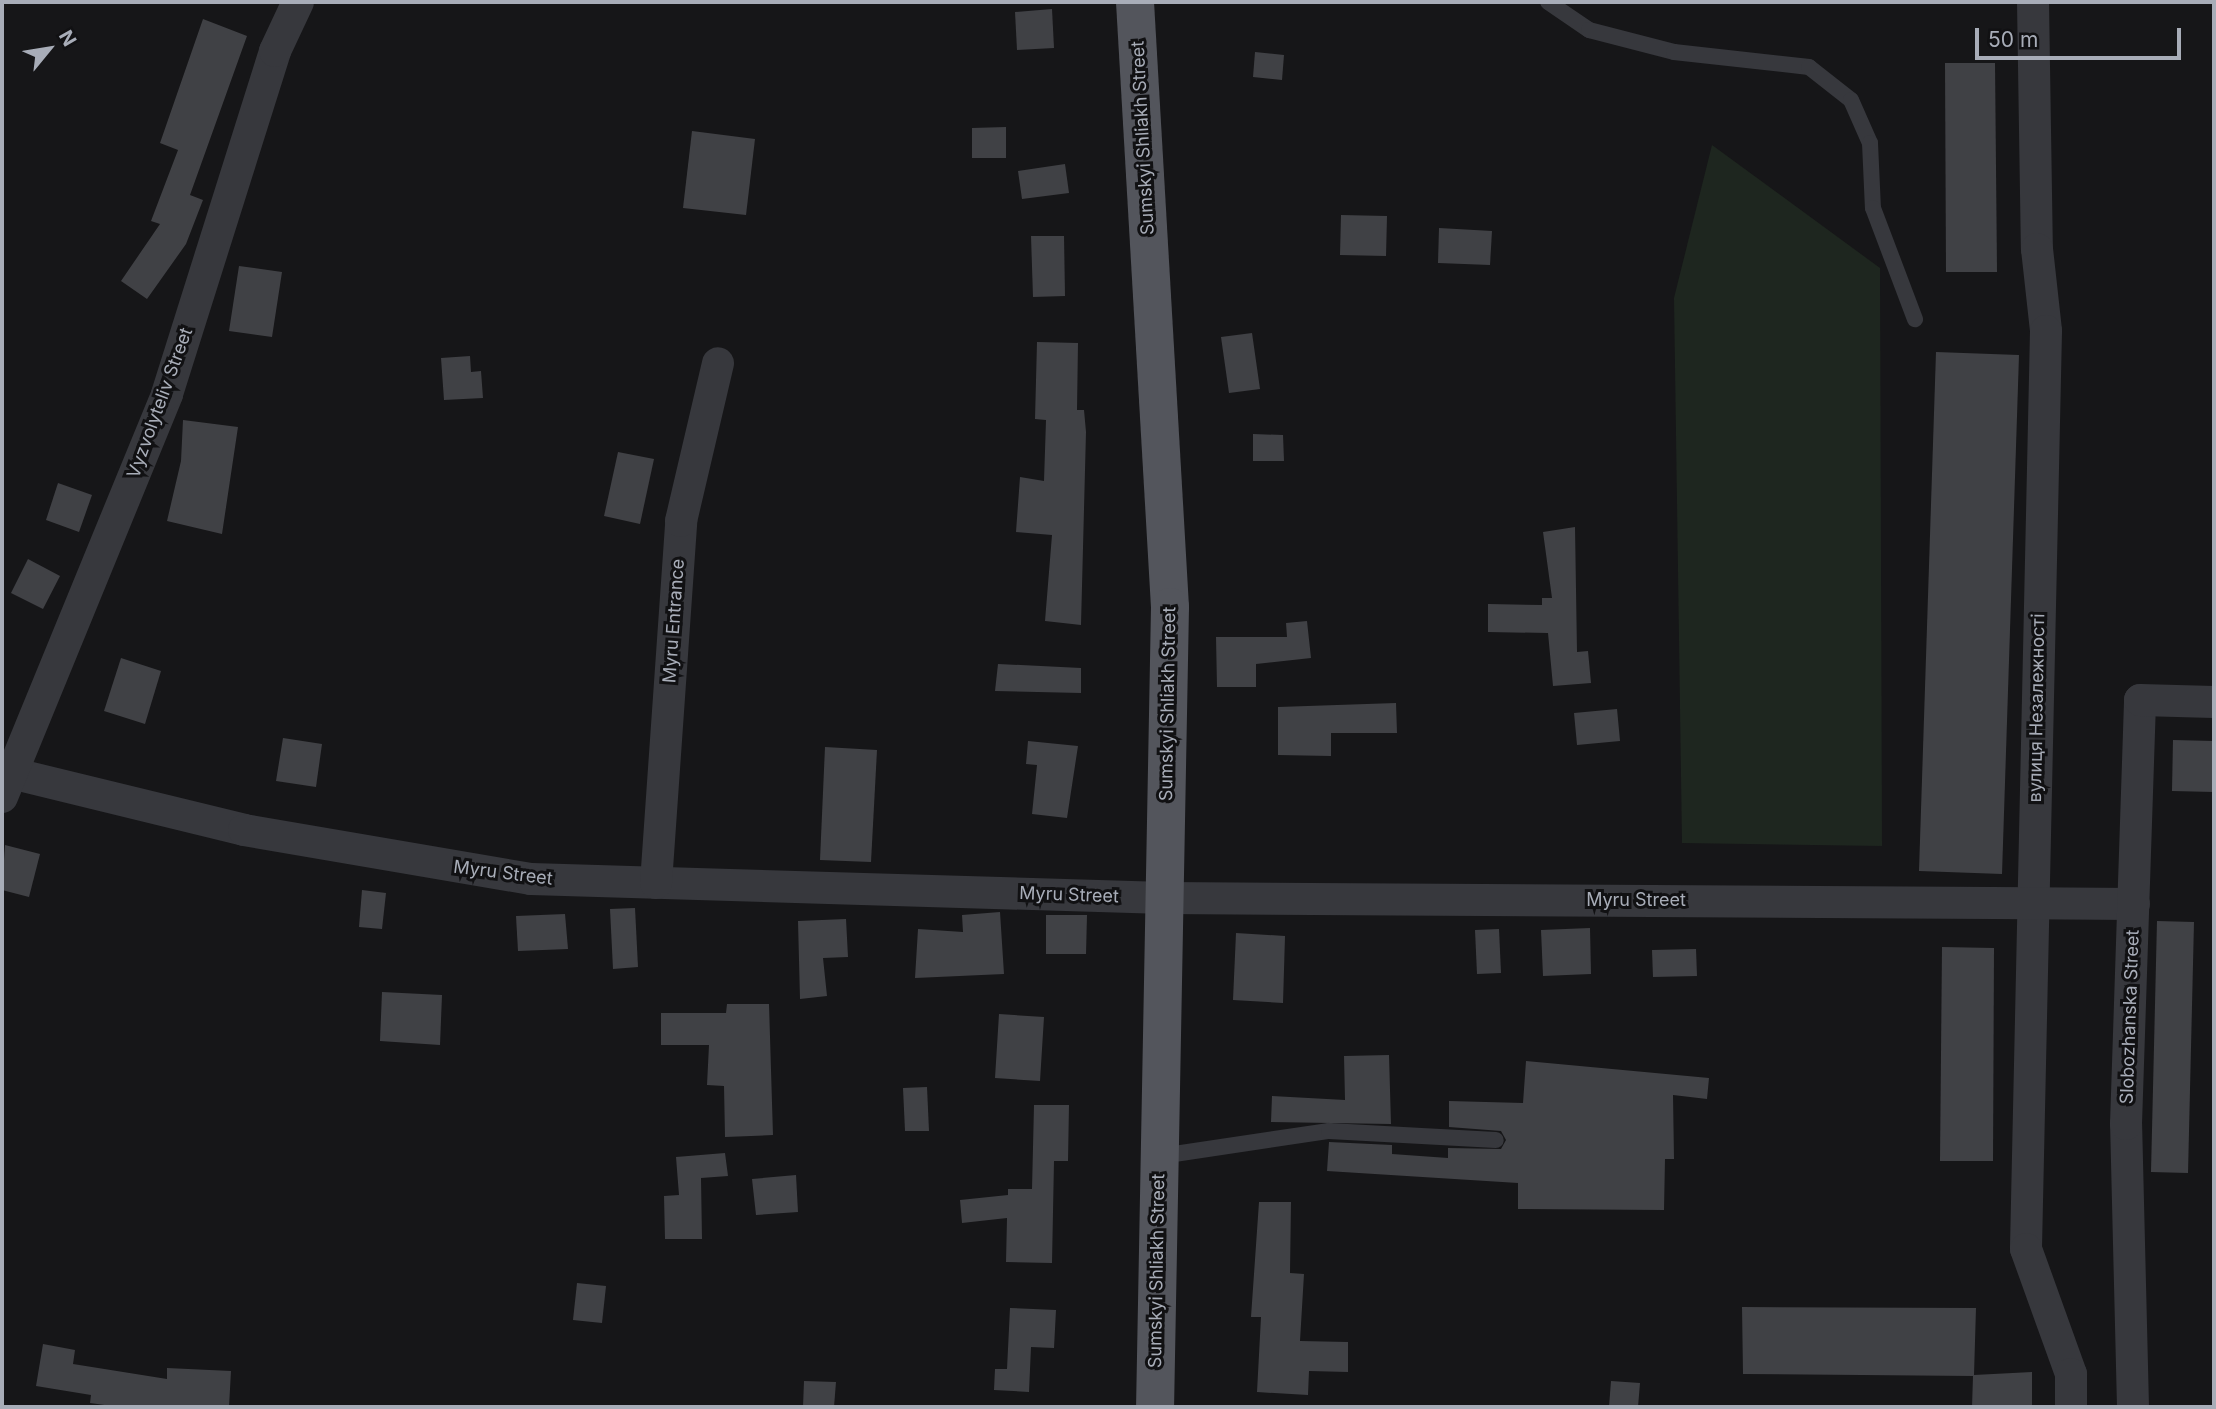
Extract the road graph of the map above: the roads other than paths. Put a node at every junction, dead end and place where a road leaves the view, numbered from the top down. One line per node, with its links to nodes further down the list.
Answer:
1 (298, 2): 8 (street, Vyzvolyteliv Street)
2 (1135, 2): 10 (main road, Sumskyi Shliakh Street)
3 (1548, 2): 5 (lane)
4 (2033, 2): 11 (street, вулиця Незалежності)
5 (1915, 319)
6 (718, 363): 9 (street, Myru Entrance)
7 (2214, 702): 12 (street, Slobozhanska Street)
8 (8, 785): 9 (street, Myru Street)
9 (656, 883): 10 (street, Myru Street)
10 (1165, 898): 11 (street, Myru Street); 14 (main road, Sumskyi Shliakh Street)
11 (2032, 904): 12 (street, Myru Street); 16 (street, вулиця Незалежності)
12 (2134, 904): 17 (street, Slobozhanska Street)
13 (1496, 1139): 14 (lane)
14 (1158, 1157): 15 (main road, Sumskyi Shliakh Street)
15 (1156, 1407)
16 (2071, 1407)
17 (2133, 1407)

